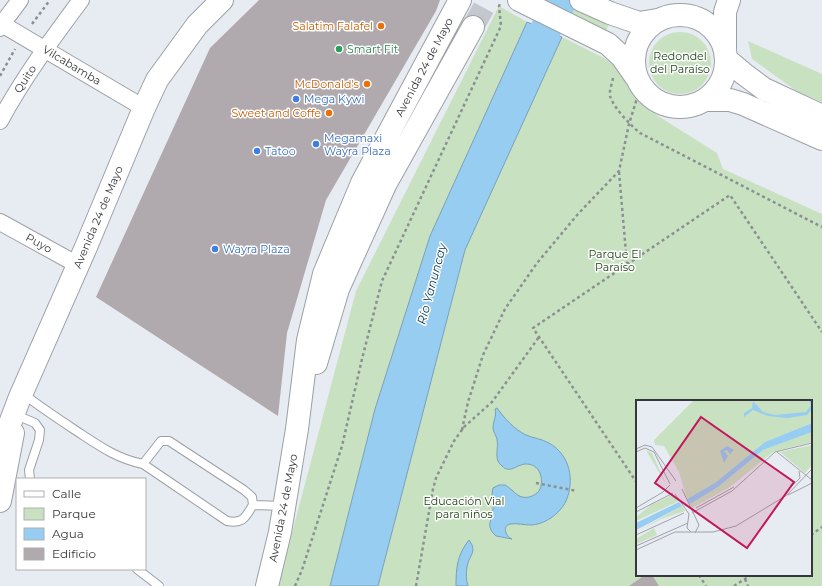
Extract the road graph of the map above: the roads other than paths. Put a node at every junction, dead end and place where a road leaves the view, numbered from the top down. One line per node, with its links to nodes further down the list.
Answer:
1 (20, 0): 10 (street)
2 (81, 0): 12 (street, Quito)
3 (222, 0): 16 (main road, Avenida 24 de Mayo)
4 (460, 0): 23 (main road, Avenida 24 de Mayo)
5 (581, 0): 9 (main road)
6 (686, 0): 9 (main road)
7 (729, 0): 13 (main road)
8 (509, 3): 14 (main road)
9 (663, 18): 13 (main road); 14 (main road)
10 (1, 25): 12 (street, Vilcabamba)
11 (473, 27): 23 (main road, Avenida 24 de Mayo)
12 (45, 49): 16 (street, Vilcabamba); 18 (street, Quito)
13 (726, 55): 15 (main road); 17 (main road)
14 (638, 82): 15 (main road)
15 (705, 100): 19 (main road)
16 (144, 108): 21 (main road, Avenida 24 de Mayo)
17 (822, 116)
18 (0, 121)
19 (822, 140)
20 (0, 222): 21 (street, Puyo)
21 (78, 265): 22 (main road, Avenida 24 de Mayo)
22 (19, 401): 24 (main road); 25 (main road, Avenida 24 de Mayo); 26 (lane); 27 (lane); 28 (main road)
23 (297, 429): 30 (main road, Avenida 24 de Mayo)
24 (0, 436)
25 (0, 450)
26 (143, 464): 29 (lane); 29 (lane)
27 (30, 478)
28 (0, 501)
29 (253, 505): 30 (lane)
30 (285, 506): 33 (main road, Avenida 24 de Mayo)
31 (137, 570): 32 (lane)
32 (158, 586)
33 (267, 586)

